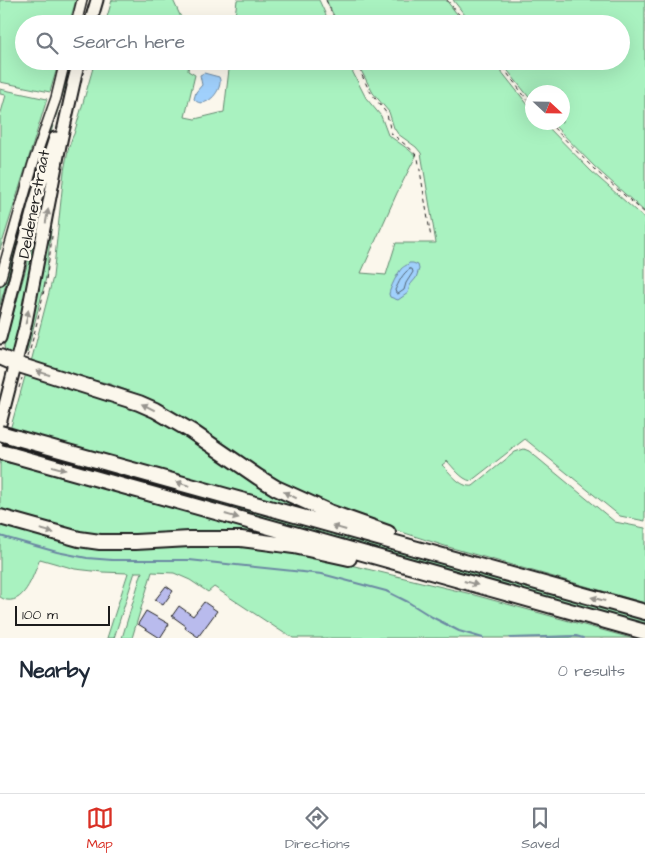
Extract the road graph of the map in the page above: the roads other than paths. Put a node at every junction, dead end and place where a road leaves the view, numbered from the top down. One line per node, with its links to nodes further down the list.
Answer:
1 (82, 0): 3 (street)
2 (97, 0): 4 (main road)
3 (78, 15)
4 (93, 15)
5 (64, 70): 8 (street, Deldenerstraat)
6 (77, 70): 7 (main road, Deldenerstraat)
7 (75, 78): 9 (main road, Deldenerstraat); 11 (main road, Deldenerstraat, one-way to 7)
8 (0, 280)
9 (0, 338)
10 (0, 357): 11 (highway)
11 (16, 364): 12 (main road, Deldenerstraat); 16 (highway, one-way to 11)
12 (0, 424)
13 (0, 433): 16 (highway, one-way to 13, bridge)
14 (6, 453): 17 (highway, one-way to 17)
15 (0, 517): 17 (highway, one-way to 17)
16 (437, 555): 18 (highway, one-way to 16)
17 (424, 570): 19 (highway, one-way to 19)
18 (645, 612)
19 (645, 632)

